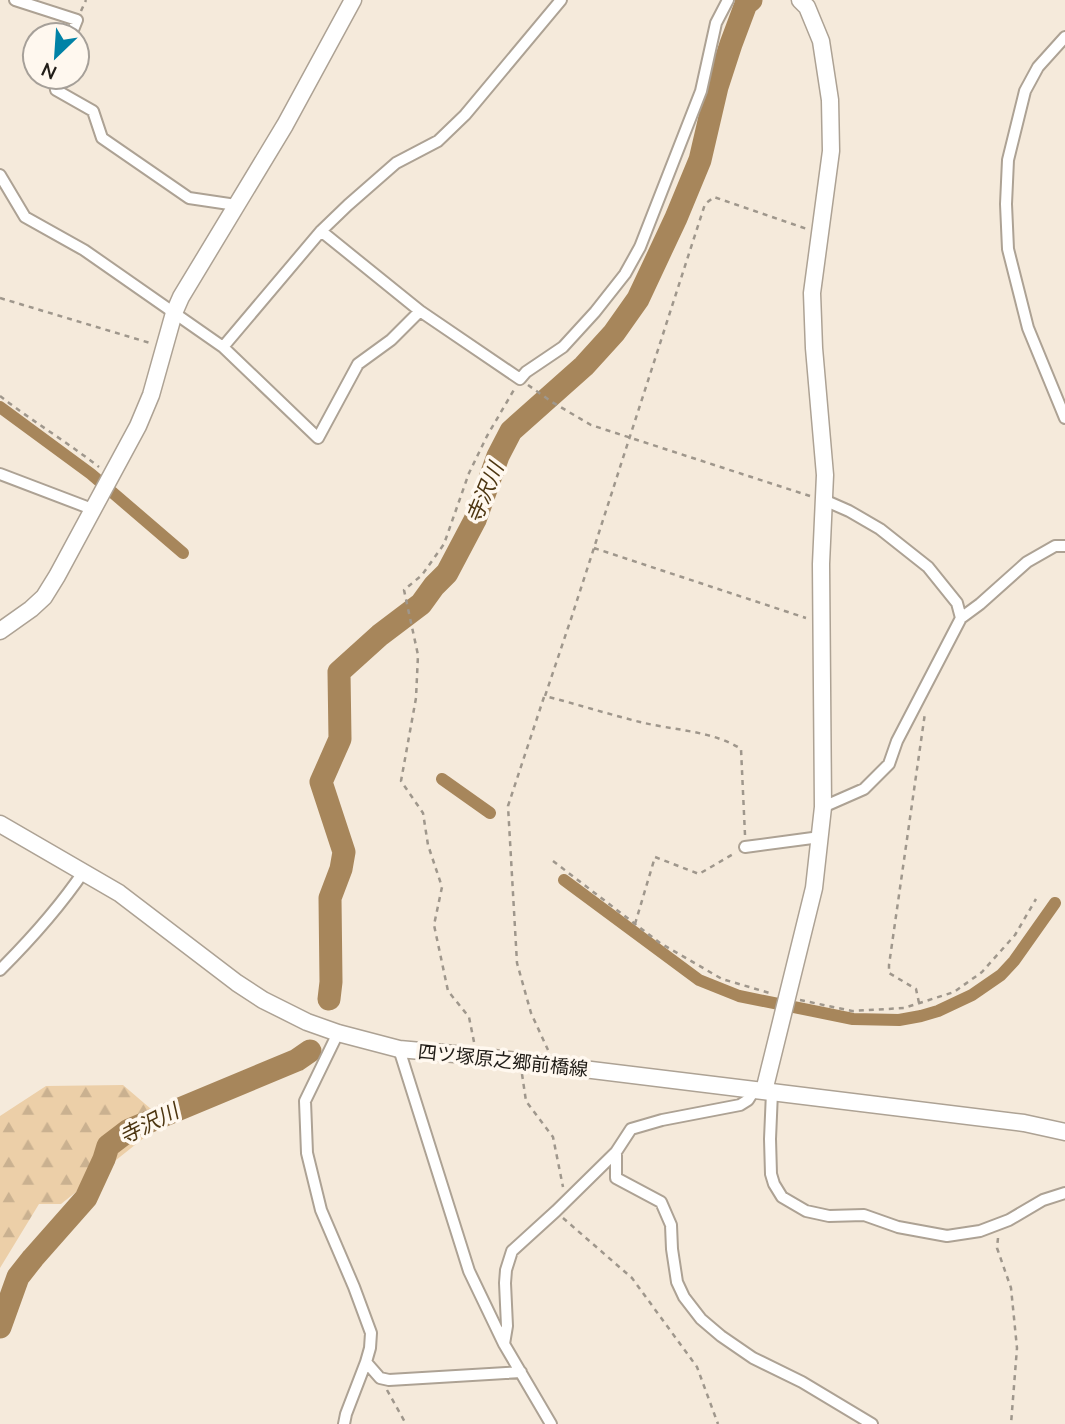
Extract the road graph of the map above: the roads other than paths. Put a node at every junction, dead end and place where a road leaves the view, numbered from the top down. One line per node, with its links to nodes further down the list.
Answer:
1 (15, 0): 6 (street)
2 (353, 0): 10 (street)
3 (561, 0): 11 (street)
4 (728, 0): 12 (street)
5 (807, 2): 17 (street)
6 (77, 21)
7 (1065, 37): 15 (street)
8 (58, 91): 10 (street)
9 (0, 175): 13 (street)
10 (236, 205): 13 (street)
11 (321, 231): 12 (street); 14 (street)
12 (420, 311): 14 (street)
13 (174, 313): 14 (street); 18 (street)
14 (223, 347)
15 (1065, 418)
16 (0, 474): 18 (street)
17 (824, 500): 20 (street); 22 (street)
18 (92, 509): 21 (street)
19 (1065, 546): 20 (street)
20 (961, 618): 22 (street)
21 (0, 631)
22 (823, 807): 24 (street)
23 (0, 824): 26 (street, 四ツ塚原之郷前橋線)
24 (820, 837): 25 (street); 30 (street)
25 (745, 848)
26 (84, 871): 27 (street); 28 (street, 四ツ塚原之郷前橋線)
27 (0, 970)
28 (338, 1033): 29 (street, 四ツ塚原之郷前橋線); 35 (street)
29 (399, 1049): 30 (street, 四ツ塚原之郷前橋線); 34 (street)
30 (764, 1091): 31 (street, 四ツ塚原之郷前橋線); 32 (street); 33 (street)
31 (1065, 1132)
32 (616, 1152): 34 (street); 39 (street)
33 (1065, 1194)
34 (504, 1344): 36 (street)
35 (366, 1362): 36 (street); 37 (street)
36 (521, 1372): 38 (street)
37 (344, 1424)
38 (551, 1424)
39 (872, 1424)

